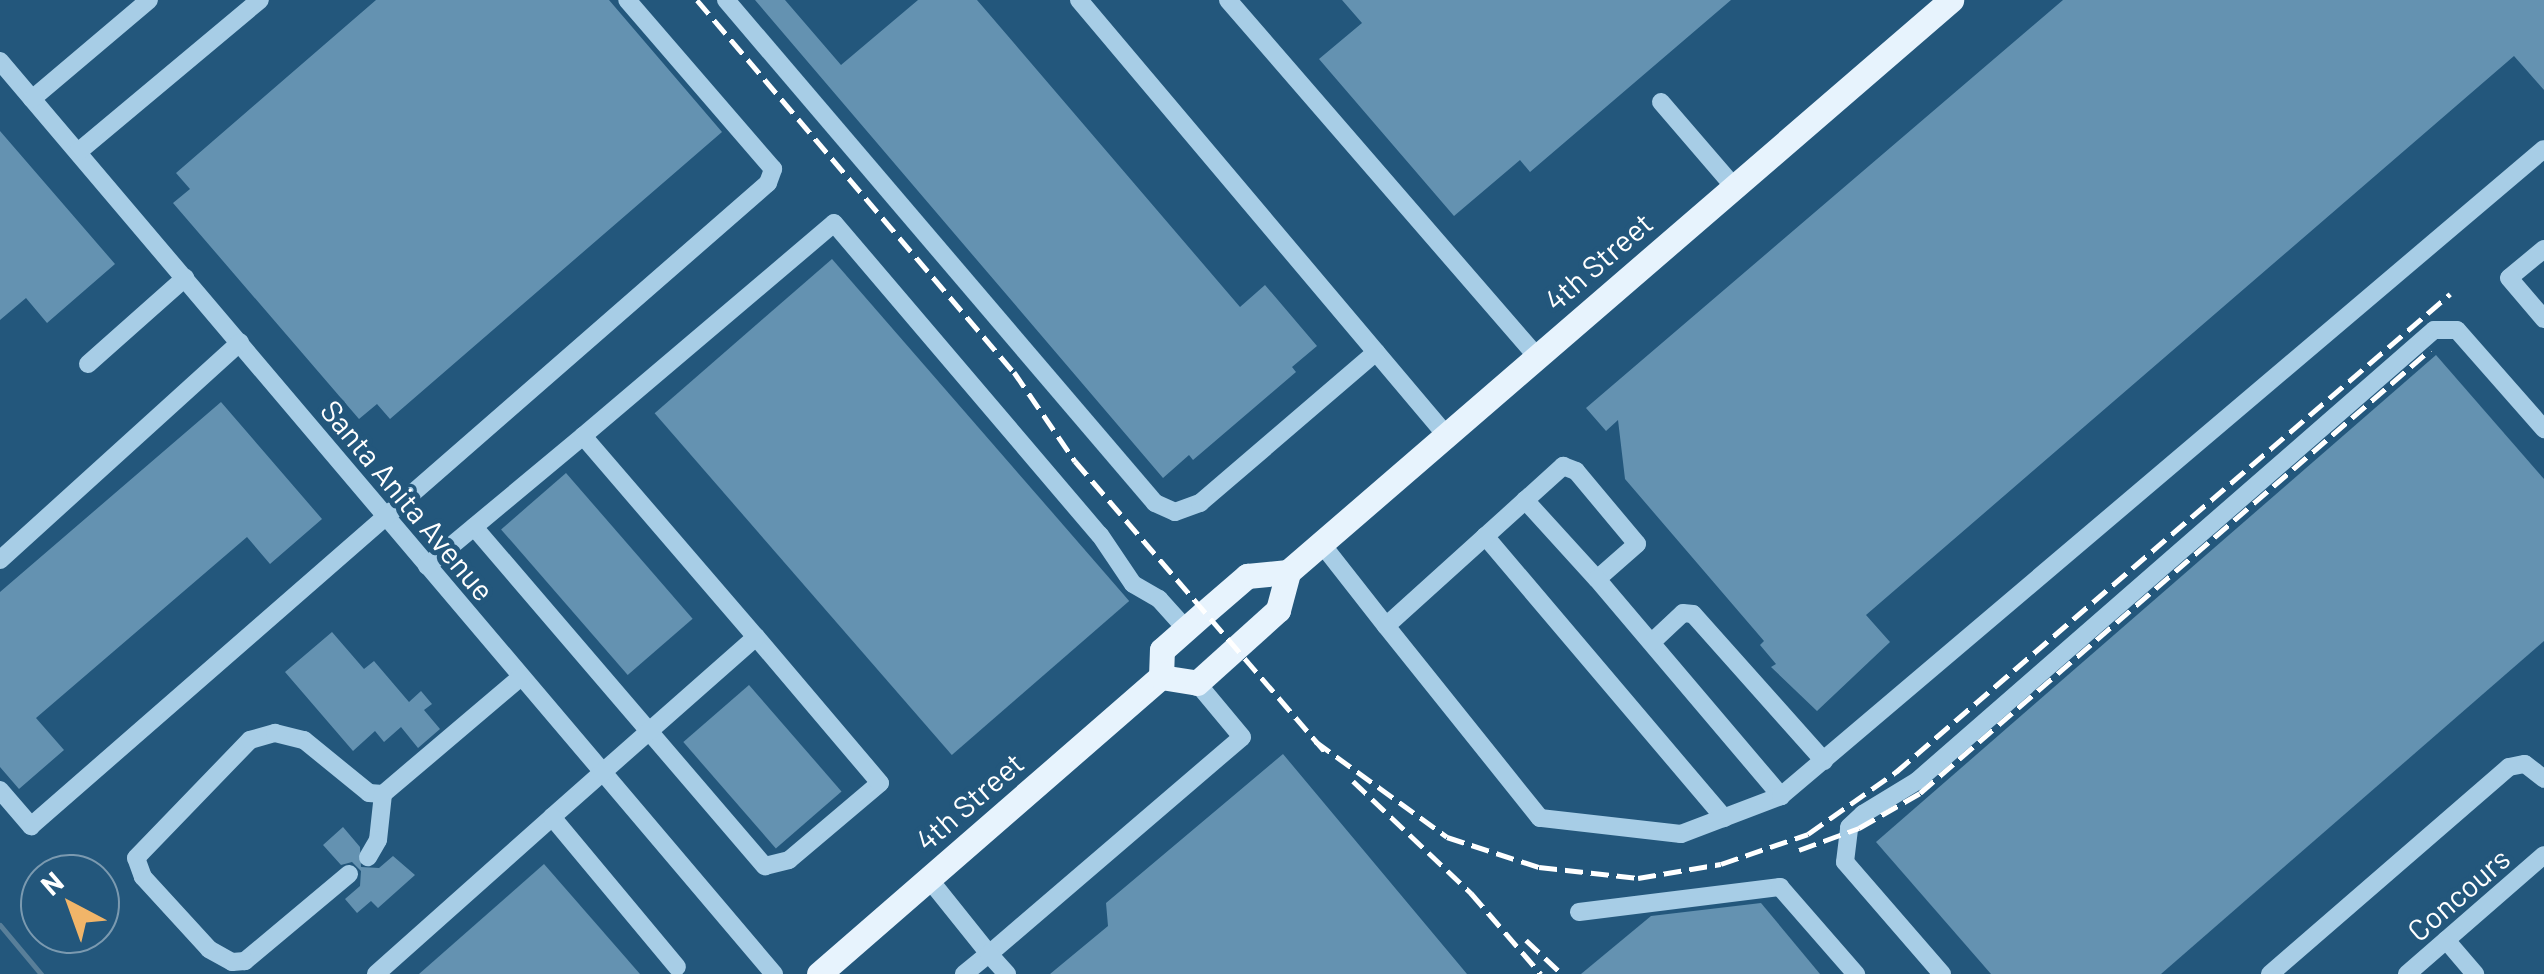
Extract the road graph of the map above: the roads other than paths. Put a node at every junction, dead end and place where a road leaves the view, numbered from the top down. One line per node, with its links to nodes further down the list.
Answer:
1 (149, 0): 9 (street)
2 (260, 0): 12 (street)
3 (626, 0): 25 (street)
4 (726, 0): 18 (street)
5 (1079, 0): 18 (street)
6 (1228, 0): 19 (street)
7 (1950, 0): 13 (main road, 4th Street)
8 (0, 61): 9 (street, Santa Anita Avenue)
9 (32, 99): 12 (street, Santa Anita Avenue)
10 (1661, 102): 13 (street)
11 (2544, 149): 41 (street)
12 (78, 152): 15 (street, Santa Anita Avenue)
13 (1734, 187): 19 (main road, 4th Street)
14 (2544, 249): 16 (street)
15 (184, 278): 17 (street, Santa Anita Avenue); 20 (street)
16 (2544, 319)
17 (240, 342): 25 (street, Santa Anita Avenue); 29 (street)
18 (1376, 352): 22 (street)
19 (1537, 357): 22 (main road, 4th Street)
20 (88, 364)
21 (2544, 429): 63 (street)
22 (1446, 435): 28 (main road, 4th Street)
23 (584, 436): 26 (street); 34 (street); 35 (street)
24 (1525, 500): 27 (street); 32 (street); 32 (street)
25 (388, 519): 30 (street, Santa Anita Avenue); 44 (street)
26 (474, 526): 30 (street); 40 (street)
27 (1485, 536): 33 (street); 48 (street)
28 (1321, 543): 31 (main road, 4th Street); 33 (street)
29 (0, 560)
30 (427, 566): 37 (street, Santa Anita Avenue)
31 (1288, 572): 34 (main road, 4th Street); 39 (main road, 4th Street)
32 (1597, 579): 36 (street)
33 (1386, 626): 48 (street)
34 (1186, 629): 38 (main road, 4th Street)
35 (756, 637): 40 (street); 40 (street)
36 (1652, 642): 41 (street); 46 (street)
37 (522, 677): 42 (street, Santa Anita Avenue); 45 (street)
38 (1161, 677): 39 (main road); 52 (main road, 4th Street)
39 (1197, 683): 55 (street)
40 (648, 730): 42 (street)
41 (1824, 761): 46 (street)
42 (601, 771): 47 (street); 58 (street, Santa Anita Avenue)
43 (2544, 779): 64 (street)
44 (0, 790)
45 (383, 794): 50 (street); 51 (street)
46 (1781, 796): 48 (street)
47 (552, 818): 56 (street); 57 (street)
48 (1724, 818)
49 (2544, 855): 54 (street, Concours)
50 (368, 857)
51 (348, 874)
52 (929, 879): 55 (street); 59 (main road, 4th Street)
53 (1579, 912): 62 (street)
54 (2446, 940): 65 (street, Concours); 66 (street)
55 (988, 954): 60 (street); 61 (street)
56 (677, 967)
57 (376, 974)
58 (774, 974)
59 (819, 974)
60 (964, 974)
61 (1006, 974)
62 (1856, 974)
63 (1942, 974)
64 (2270, 974)
65 (2407, 974)
66 (2475, 974)

